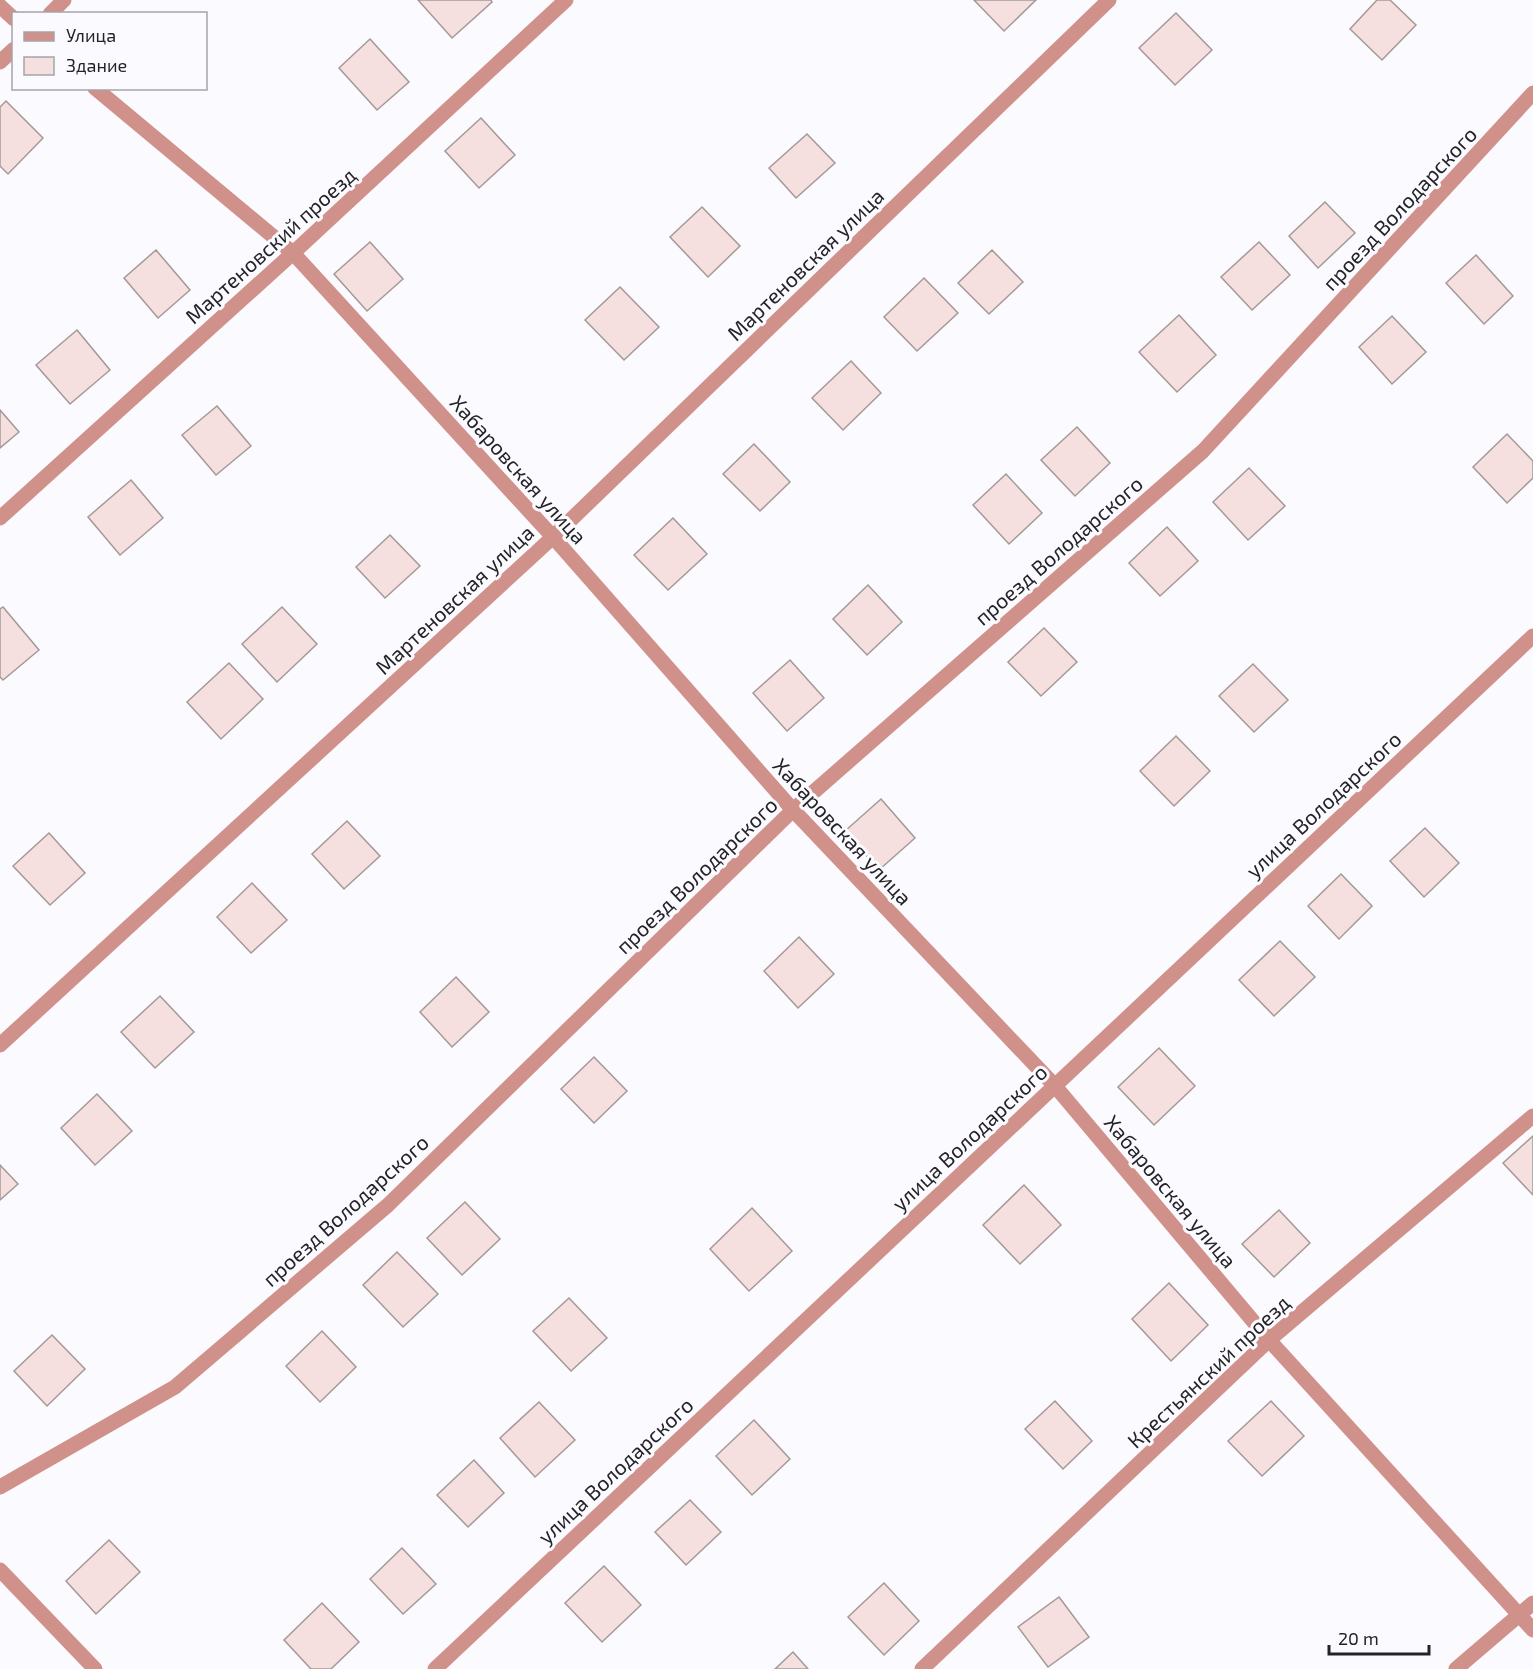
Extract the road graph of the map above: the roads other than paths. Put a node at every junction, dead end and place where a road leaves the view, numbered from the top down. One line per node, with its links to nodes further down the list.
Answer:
1 (64, 0): 5 (street)
2 (566, 0): 11 (street, Мартеновский проезд)
3 (1109, 0): 13 (street, Мартеновская улица)
4 (0, 6): 6 (street)
5 (52, 12)
6 (12, 17)
7 (12, 51): 8 (street)
8 (0, 62)
9 (97, 90): 11 (street, Хабаровская улица)
10 (1533, 93): 15 (street, проезд Володарского)
11 (293, 253): 12 (street, Мартеновский проезд); 13 (street, Хабаровская улица)
12 (0, 518)
13 (553, 537): 15 (street, Хабаровская улица); 16 (street, Мартеновская улица)
14 (1533, 636): 17 (street, улица Володарского)
15 (793, 810): 17 (street, Хабаровская улица); 20 (street, проезд Володарского)
16 (0, 1045)
17 (1055, 1086): 19 (street, Хабаровская улица); 26 (street, улица Володарского)
18 (1533, 1116): 19 (street, Крестьянский проезд)
19 (1269, 1340): 23 (street, Хабаровская улица); 27 (street, Крестьянский проезд)
20 (0, 1487)
21 (0, 1570): 25 (street)
22 (1533, 1603): 23 (street)
23 (1520, 1616): 24 (street, Хабаровская улица); 28 (street)
24 (1533, 1630)
25 (95, 1669)
26 (435, 1669)
27 (922, 1669)
28 (1456, 1669)

